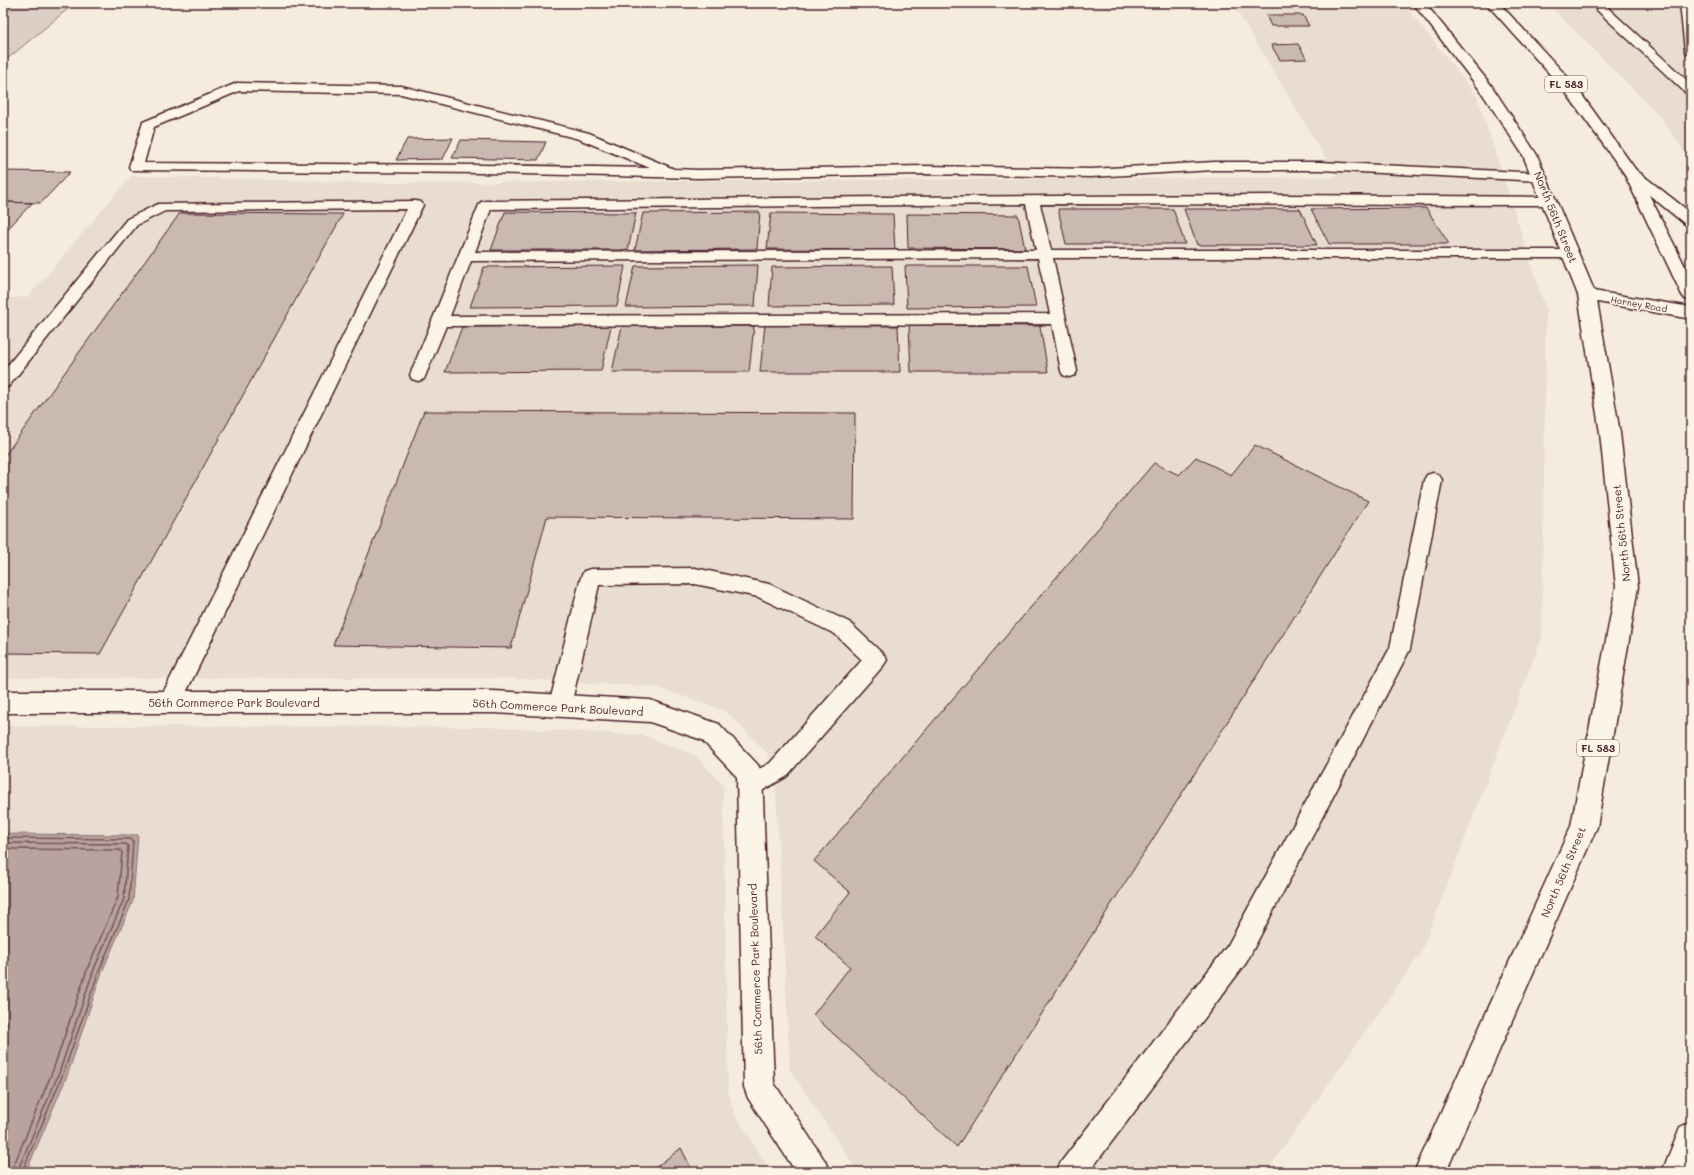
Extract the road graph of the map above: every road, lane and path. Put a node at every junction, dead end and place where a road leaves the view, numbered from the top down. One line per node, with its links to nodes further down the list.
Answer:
1 (1419, 3): 9 (main road, North 56th Street / FL 583)
2 (1492, 3): 8 (main road, FL 583)
3 (1603, 3): 6 (lane)
4 (1684, 3): 5 (lane)
5 (1691, 51)
6 (1691, 92)
7 (672, 173): 7 (lane); 9 (lane)
8 (1631, 173): 12 (main road); 17 (main road, FL 583)
9 (1540, 177): 11 (main road, North 56th Street / FL 583)
10 (1032, 201): 11 (lane); 13 (lane); 15 (lane)
11 (1549, 201): 14 (main road, North 56th Street / FL 583)
12 (1691, 221)
13 (1044, 254): 14 (lane); 15 (lane); 19 (lane)
14 (1571, 254): 16 (main road, North 56th Street / FL 583)
15 (465, 257): 20 (lane)
16 (1588, 295): 18 (main road, Harney Road); 32 (main road, North 56th Street / FL 583)
17 (1691, 295)
18 (1691, 313)
19 (1058, 319): 20 (lane); 21 (lane)
20 (440, 321): 22 (lane)
21 (1069, 371)
22 (418, 375)
23 (3, 382): 26 (lane)
24 (1433, 480): 31 (lane)
25 (3, 702): 26 (main road, 56th Commerce Park Boulevard)
26 (170, 702): 27 (main road, 56th Commerce Park Boulevard)
27 (560, 706): 28 (main road, 56th Commerce Park Boulevard); 28 (lane)
28 (749, 787): 30 (main road, 56th Commerce Park Boulevard)
29 (1691, 1138): 33 (main road)
30 (814, 1172)
31 (1071, 1172)
32 (1430, 1172)
33 (1678, 1172)

